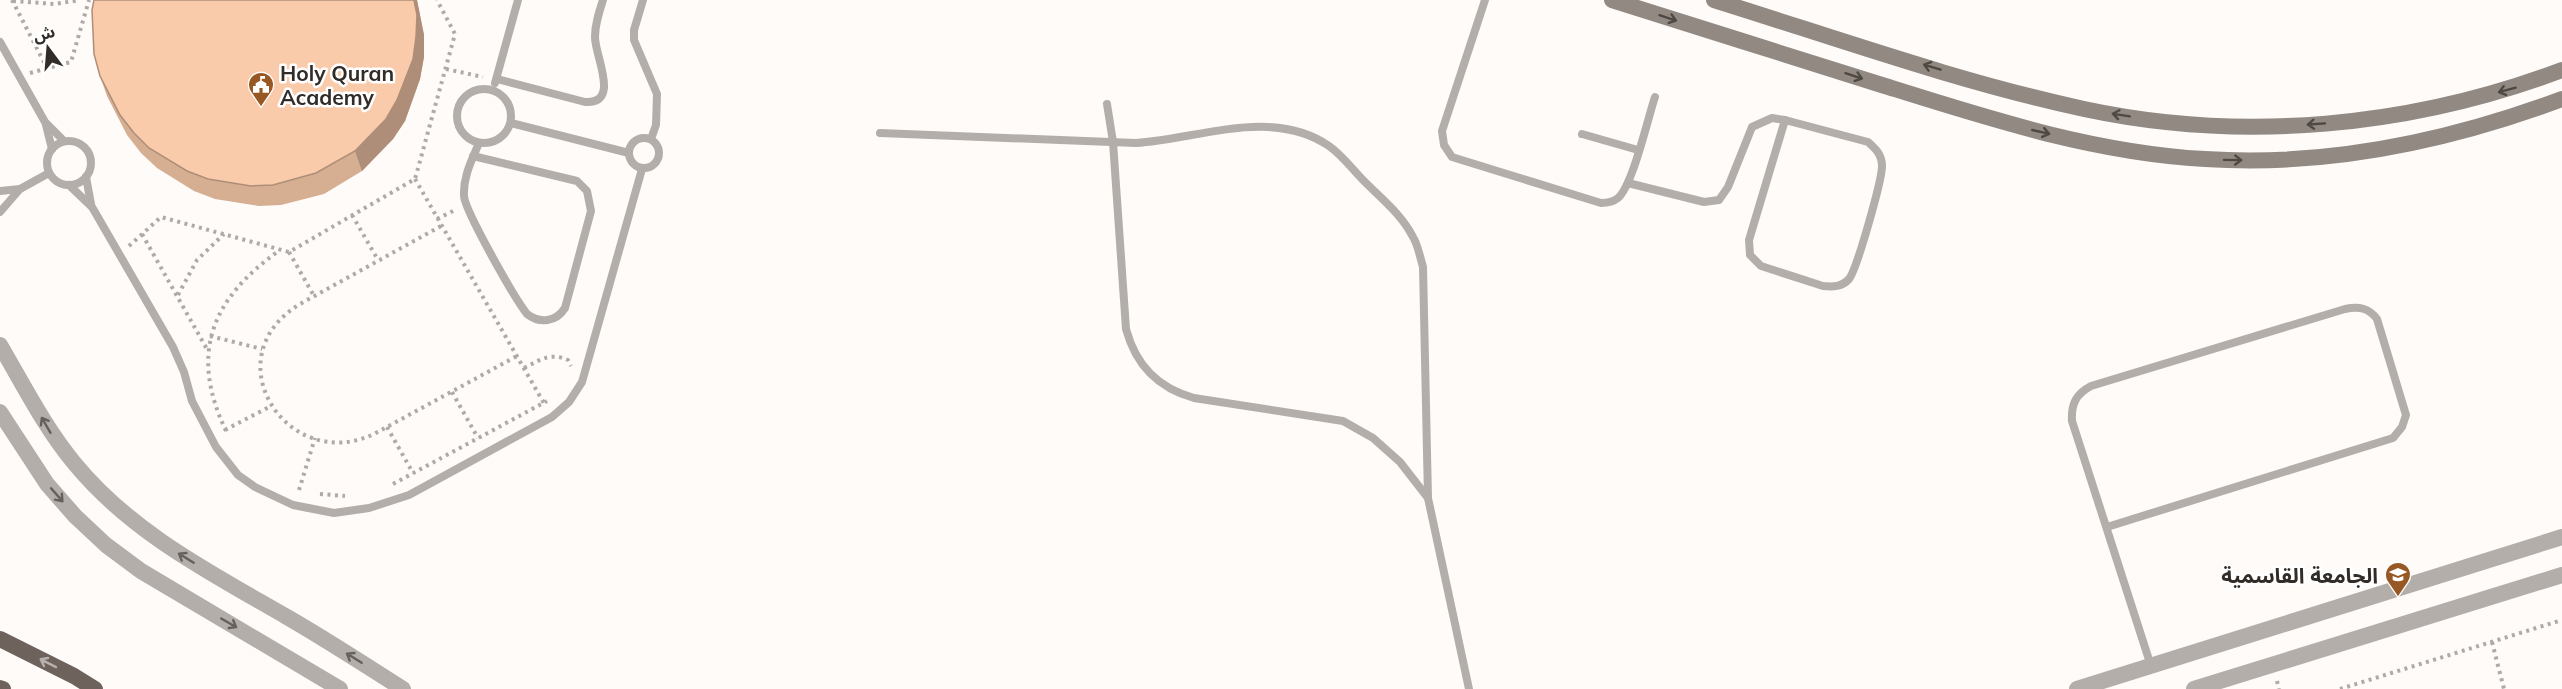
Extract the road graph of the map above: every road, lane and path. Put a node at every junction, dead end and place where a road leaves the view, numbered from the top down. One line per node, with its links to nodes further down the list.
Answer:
1 (80, 0): 9 (path)
2 (88, 0): 12 (path)
3 (437, 0): 13 (path)
4 (518, 0): 16 (lane)
5 (603, 0): 16 (lane)
6 (643, 0): 26 (lane)
7 (1612, 0): 19 (main road, one-way to 19)
8 (1714, 0): 14 (main road, one-way to 8)
9 (12, 1): 12 (path)
10 (1483, 1): 39 (lane)
11 (0, 42): 15 (lane)
12 (47, 69): 15 (path)
13 (446, 69): 16 (path); 38 (path)
14 (2562, 70)
15 (19, 76): 22 (lane)
16 (496, 79): 17 (lane)
17 (494, 90): 23 (lane); 29 (lane)
18 (1654, 97): 31 (lane)
19 (2562, 99)
20 (1107, 104): 28 (lane)
21 (1785, 120): 21 (lane); 39 (lane)
22 (45, 122): 27 (lane); 30 (lane)
23 (511, 123): 29 (lane); 32 (lane)
24 (880, 133): 28 (lane)
25 (1582, 134): 31 (lane)
26 (651, 139): 32 (lane); 35 (lane)
27 (64, 141): 30 (lane); 37 (lane)
28 (1113, 142): 82 (lane); 82 (lane)
29 (483, 143): 33 (lane); 34 (lane)
30 (52, 149): 36 (lane)
31 (1638, 150): 39 (lane)
32 (629, 153): 35 (lane)
33 (473, 156): 34 (lane); 43 (lane)
34 (498, 162): 43 (lane)
35 (642, 169): 69 (lane)
36 (49, 173): 40 (lane); 41 (lane)
37 (86, 177): 40 (lane); 44 (lane)
38 (415, 179): 46 (path); 47 (path)
39 (1628, 183)
40 (69, 185): 44 (lane)
41 (20, 189): 42 (lane); 45 (lane)
42 (0, 191)
43 (465, 205): 47 (path)
44 (92, 207): 53 (lane)
45 (0, 212)
46 (352, 215): 52 (path); 54 (path)
47 (437, 219): 48 (path)
48 (441, 226): 54 (path); 61 (path)
49 (142, 234): 50 (path); 53 (path); 55 (path)
50 (224, 234): 51 (path); 55 (path)
51 (280, 250): 52 (path); 57 (path)
52 (289, 252): 56 (path)
53 (119, 255): 69 (lane)
54 (378, 260): 56 (path)
55 (177, 296): 60 (path)
56 (314, 296): 59 (path)
57 (210, 336): 59 (path); 60 (path)
58 (0, 345): 93 (street, one-way to 58)
59 (262, 349): 67 (path)
60 (208, 351): 71 (path)
61 (517, 356): 62 (path); 64 (path)
62 (524, 368): 63 (path); 66 (path)
63 (570, 373)
64 (452, 392): 70 (path); 74 (path)
65 (552, 397): 66 (path)
66 (544, 403): 69 (path); 74 (path)
67 (271, 406): 71 (path); 73 (path)
68 (0, 412): 92 (street, one-way to 92)
69 (552, 417)
70 (387, 427): 73 (path); 75 (path)
71 (225, 430): 72 (path)
72 (228, 437)
73 (315, 438): 78 (path)
74 (478, 438): 75 (path)
75 (413, 473): 76 (path)
76 (390, 485)
77 (290, 487): 78 (path)
78 (299, 490): 79 (path)
79 (305, 492)
80 (314, 493): 81 (path)
81 (350, 496)
82 (1428, 498): 94 (lane)
83 (2107, 527): 83 (lane); 89 (lane)
84 (2562, 537): 89 (street)
85 (2562, 575): 96 (street)
86 (2562, 620): 88 (path)
87 (0, 639): 91 (highway, one-way to 87)
88 (2492, 642): 90 (path); 98 (path)
89 (2151, 666): 95 (street)
90 (2351, 687): 97 (path)
91 (95, 689)
92 (340, 689)
93 (403, 689)
94 (1469, 689)
95 (2077, 689)
96 (2194, 689)
97 (2340, 689)
98 (2504, 689)

